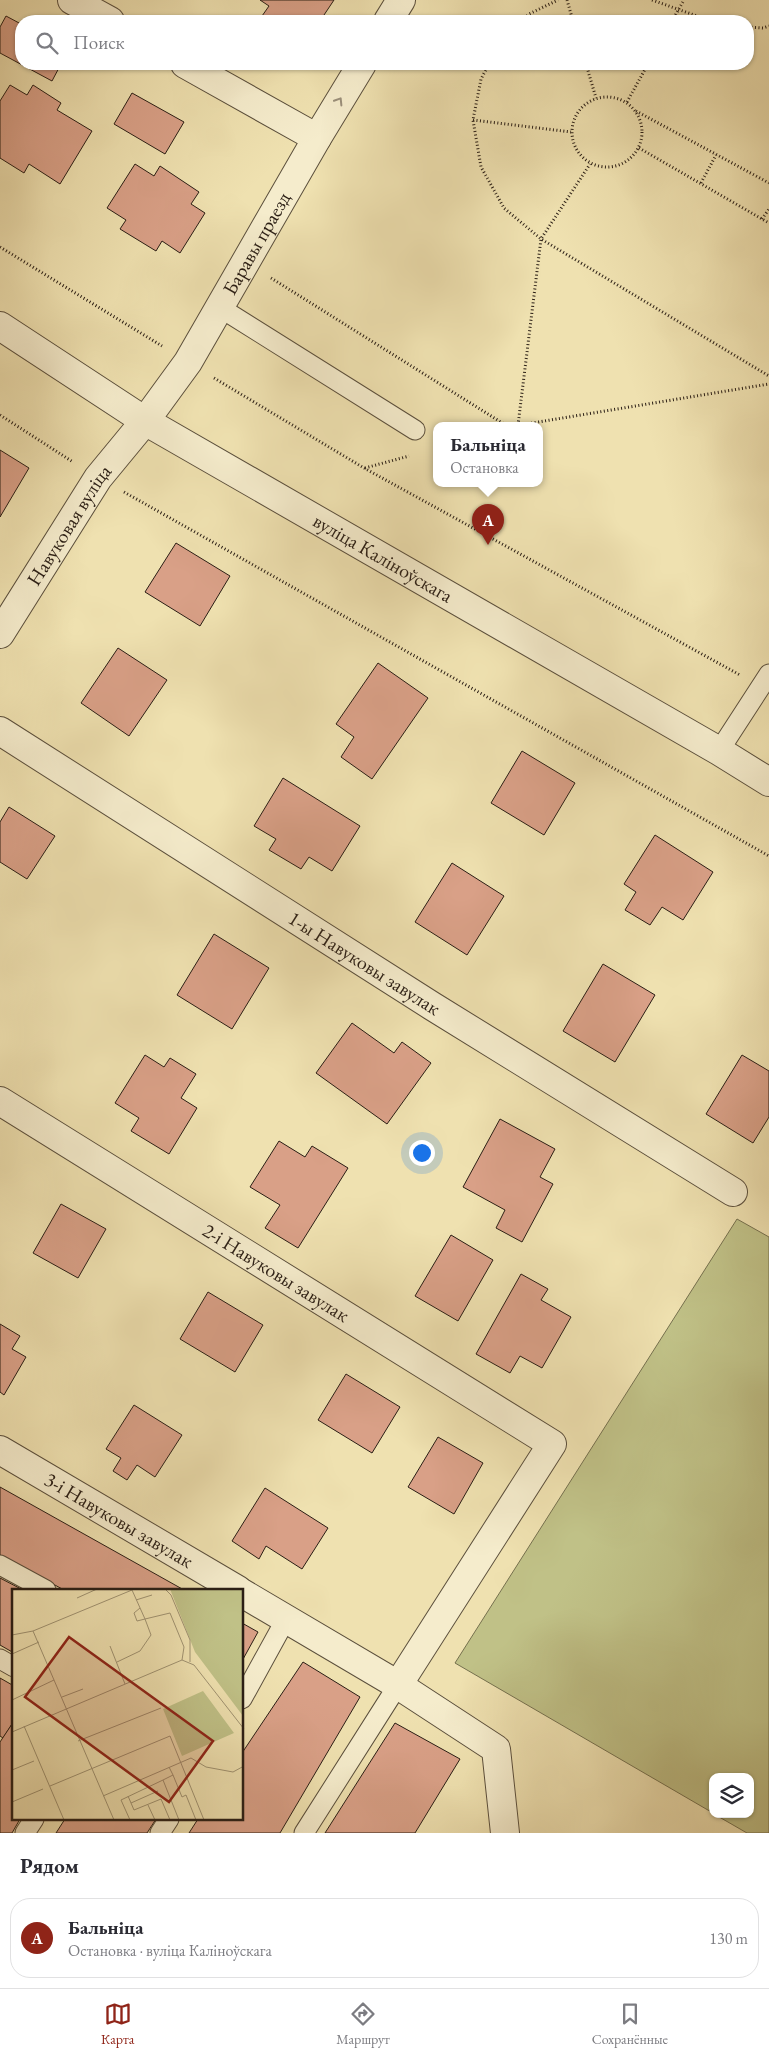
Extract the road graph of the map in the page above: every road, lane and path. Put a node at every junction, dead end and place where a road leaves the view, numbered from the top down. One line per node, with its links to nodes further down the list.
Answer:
1 (72, 0): 8 (street)
2 (401, 0): 9 (street)
3 (558, 0): 10 (path)
4 (567, 0): 11 (path)
5 (652, 0): 7 (path)
6 (684, 0): 7 (path)
7 (679, 9): 12 (path); 13 (path)
8 (99, 15)
9 (392, 15)
10 (528, 15)
11 (571, 15)
12 (676, 15)
13 (695, 15)
14 (769, 26): 15 (path)
15 (754, 27)
16 (196, 70): 26 (street)
17 (358, 70): 26 (street, Баравы праезд, one-way to 17)
18 (486, 70): 24 (path)
19 (588, 70): 21 (path)
20 (645, 70): 22 (path)
21 (596, 98): 22 (path); 25 (path)
22 (627, 102): 23 (path)
23 (635, 110): 27 (path); 28 (path)
24 (474, 120): 25 (path); 35 (path)
25 (571, 132): 29 (path)
26 (317, 138): 38 (street, Баравы праезд)
27 (639, 148): 29 (path); 30 (path)
28 (716, 155): 30 (path); 31 (path)
29 (590, 164): 35 (path)
30 (701, 183): 33 (path)
31 (769, 183)
32 (769, 209): 33 (path)
33 (762, 219): 34 (path)
34 (769, 223)
35 (541, 239): 41 (path); 46 (path)
36 (0, 247): 40 (path)
37 (262, 273): 45 (path)
38 (219, 307): 40 (street, Баравы праезд); 48 (lane)
39 (0, 326): 44 (street, вуліца Каліноўскага)
40 (188, 362): 44 (street, Баравы праезд); 50 (path)
41 (769, 376)
42 (769, 384): 47 (path)
43 (0, 415): 51 (path)
44 (144, 421): 51 (street, Навуковая вуліца); 55 (street, вуліца Каліноўскага)
45 (501, 422)
46 (517, 422)
47 (540, 422)
48 (415, 430)
49 (410, 456): 50 (path)
50 (364, 468): 53 (path)
51 (98, 478): 52 (street, Навуковая вуліца); 57 (path)
52 (0, 634)
53 (765, 680): 55 (lane)
54 (0, 731): 59 (street, 1-ы Навуковы завулак)
55 (719, 751): 56 (street, вуліца Каліноўскага)
56 (769, 782)
57 (769, 856)
58 (0, 1100): 68 (street, 2-і Навуковы завулак)
59 (733, 1192)
60 (0, 1450): 63 (street, 3-і Навуковы завулак)
61 (0, 1565): 62 (lane)
62 (44, 1589)
63 (236, 1589)
64 (244, 1594): 65 (street)
65 (286, 1619): 68 (street); 69 (lane)
66 (0, 1659): 67 (lane)
67 (12, 1666)
68 (398, 1684): 74 (lane); 75 (street)
69 (244, 1698)
70 (33, 1820): 72 (lane)
71 (167, 1820): 73 (lane)
72 (25, 1833)
73 (160, 1833)
74 (304, 1833)
75 (505, 1833)

